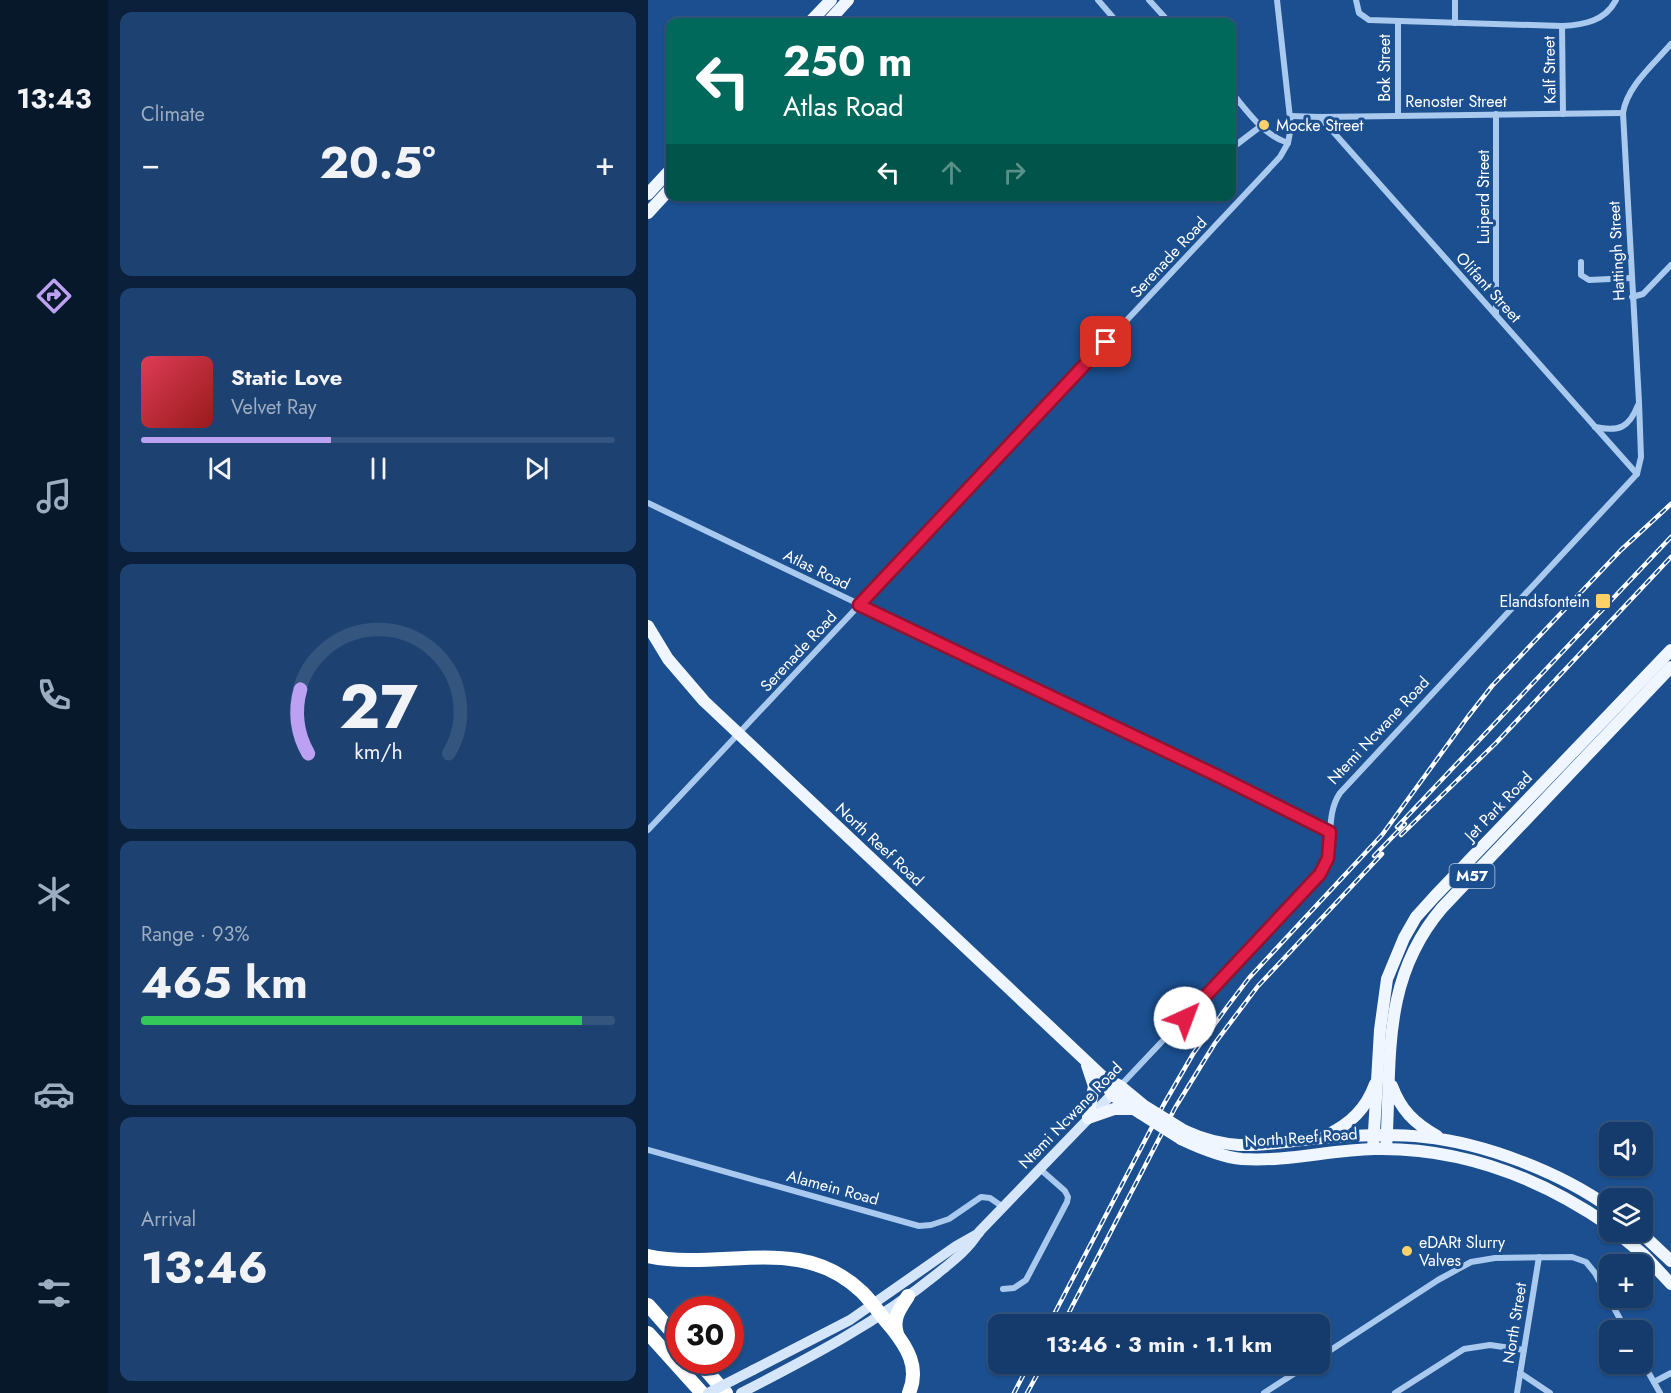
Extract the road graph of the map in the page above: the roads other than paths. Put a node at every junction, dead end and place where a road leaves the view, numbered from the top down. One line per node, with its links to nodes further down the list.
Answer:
1 (831, 0): 9 (main road)
2 (848, 0): 10 (main road)
3 (1098, 0): 11 (street)
4 (1149, 0): 12 (street)
5 (1277, 0): 22 (street)
6 (1356, 0): 13 (street)
7 (1455, 0): 14 (street)
8 (1616, 0): 15 (street)
9 (814, 18)
10 (832, 18)
11 (1114, 18)
12 (1165, 18)
13 (1398, 22): 14 (street); 21 (street, Bok Street)
14 (1455, 23): 15 (street)
15 (1562, 26): 20 (street, Kalf Street)
16 (1671, 44): 18 (street, Hattingh Street)
17 (1236, 98): 24 (street)
18 (1623, 113): 20 (street, Renoster Street); 33 (street, Hattingh Street)
19 (1496, 114): 20 (street, Renoster Street); 21 (street, Renoster Street); 35 (street, Luiperd Street)
20 (1563, 114)
21 (1398, 115): 23 (street, Renoster Street)
22 (1291, 116): 23 (street, Renoster Street); 25 (street)
23 (1320, 117): 35 (street, Olifant Street)
24 (1261, 126): 25 (street); 26 (street)
25 (1288, 143): 40 (street, Serenade Road)
26 (1236, 145)
27 (666, 174): 29 (main road)
28 (666, 193): 30 (main road)
29 (648, 194)
30 (648, 213)
31 (1581, 262): 33 (street)
32 (1671, 265): 34 (street)
33 (1631, 278): 34 (street, Hattingh Street)
34 (1632, 297): 36 (street, Hattingh Street)
35 (1496, 315): 37 (street, Olifant Street)
36 (1639, 402): 37 (street); 38 (street, Hattingh Street)
37 (1595, 427): 38 (street, Olifant Street)
38 (1637, 474): 46 (street, Ntemi Ncwane Road)
39 (648, 503): 40 (street, Atlas Road)
40 (859, 605): 44 (street, Serenade Road); 46 (street, Atlas Road)
41 (648, 626): 44 (main road, North Reef Road)
42 (1671, 650): 48 (main road, Jet Park Road / M57)
43 (1671, 668): 48 (main road, Jet Park Road / M57)
44 (739, 734): 45 (street, Serenade Road); 47 (main road, North Reef Road)
45 (648, 830)
46 (1330, 832): 49 (street, Ntemi Ncwane Road)
47 (1084, 1057): 49 (main road, North Reef Road); 51 (main road)
48 (1384, 1078): 53 (main road, Jet Park Road / M57); 54 (main road); 55 (main road)
49 (1116, 1090): 50 (main road, North Reef Road); 51 (main road, Ntemi Ncwane Road)
50 (1139, 1109): 51 (main road); 52 (main road, North Reef Road, bridge)
51 (1088, 1118): 59 (main road, Ntemi Ncwane Road)
52 (1183, 1135): 54 (main road, North Reef Road); 56 (main road, North Reef Road)
53 (1381, 1135): 54 (main road, North Reef Road); 55 (main road); 56 (main road, Jet Park Road / M57); 57 (main road, Jet Park Road / M57)
54 (1320, 1138)
55 (1441, 1139): 60 (main road)
56 (1373, 1149): 57 (main road, North Reef Road)
57 (1386, 1149): 62 (main road)
58 (648, 1150): 61 (street, Alamein Road)
59 (1040, 1169): 61 (main road, Ntemi Ncwane Road); 70 (street)
60 (1599, 1201)
61 (1003, 1207): 63 (main road, Ntemi Ncwane Road)
62 (1599, 1219)
63 (979, 1232): 71 (main road, Ntemi Ncwane Road); 73 (main road, Ntemi Ncwane Road)
64 (1628, 1242): 69 (main road)
65 (1651, 1242): 68 (main road)
66 (648, 1256): 73 (highway)
67 (1539, 1257): 74 (street); 78 (street, North Street); 79 (street)
68 (1671, 1261)
69 (1671, 1284)
70 (1003, 1289)
71 (908, 1296): 73 (main road, Ntemi Ncwane Road); 77 (highway)
72 (648, 1305): 75 (highway)
73 (877, 1310): 77 (highway); 88 (main road, Ntemi Ncwane Road, bridge); 90 (main road, Ntemi Ncwane Road)
74 (1621, 1320)
75 (666, 1325)
76 (648, 1333): 87 (highway)
77 (898, 1336): 91 (highway)
78 (1524, 1350): 80 (street, North Street); 94 (street)
79 (1330, 1351)
80 (1520, 1373): 95 (street, North Street); 96 (street)
81 (1671, 1373): 85 (street)
82 (709, 1374): 89 (highway)
83 (1294, 1374): 86 (street)
84 (1649, 1374): 85 (street)
85 (1654, 1382): 97 (street)
86 (1274, 1386): 92 (street); 93 (street)
87 (702, 1393)
88 (708, 1393)
89 (726, 1393)
90 (741, 1393)
91 (909, 1393)
92 (1264, 1393)
93 (1278, 1393)
94 (1395, 1393)
95 (1517, 1393)
96 (1550, 1393)
97 (1660, 1393)

